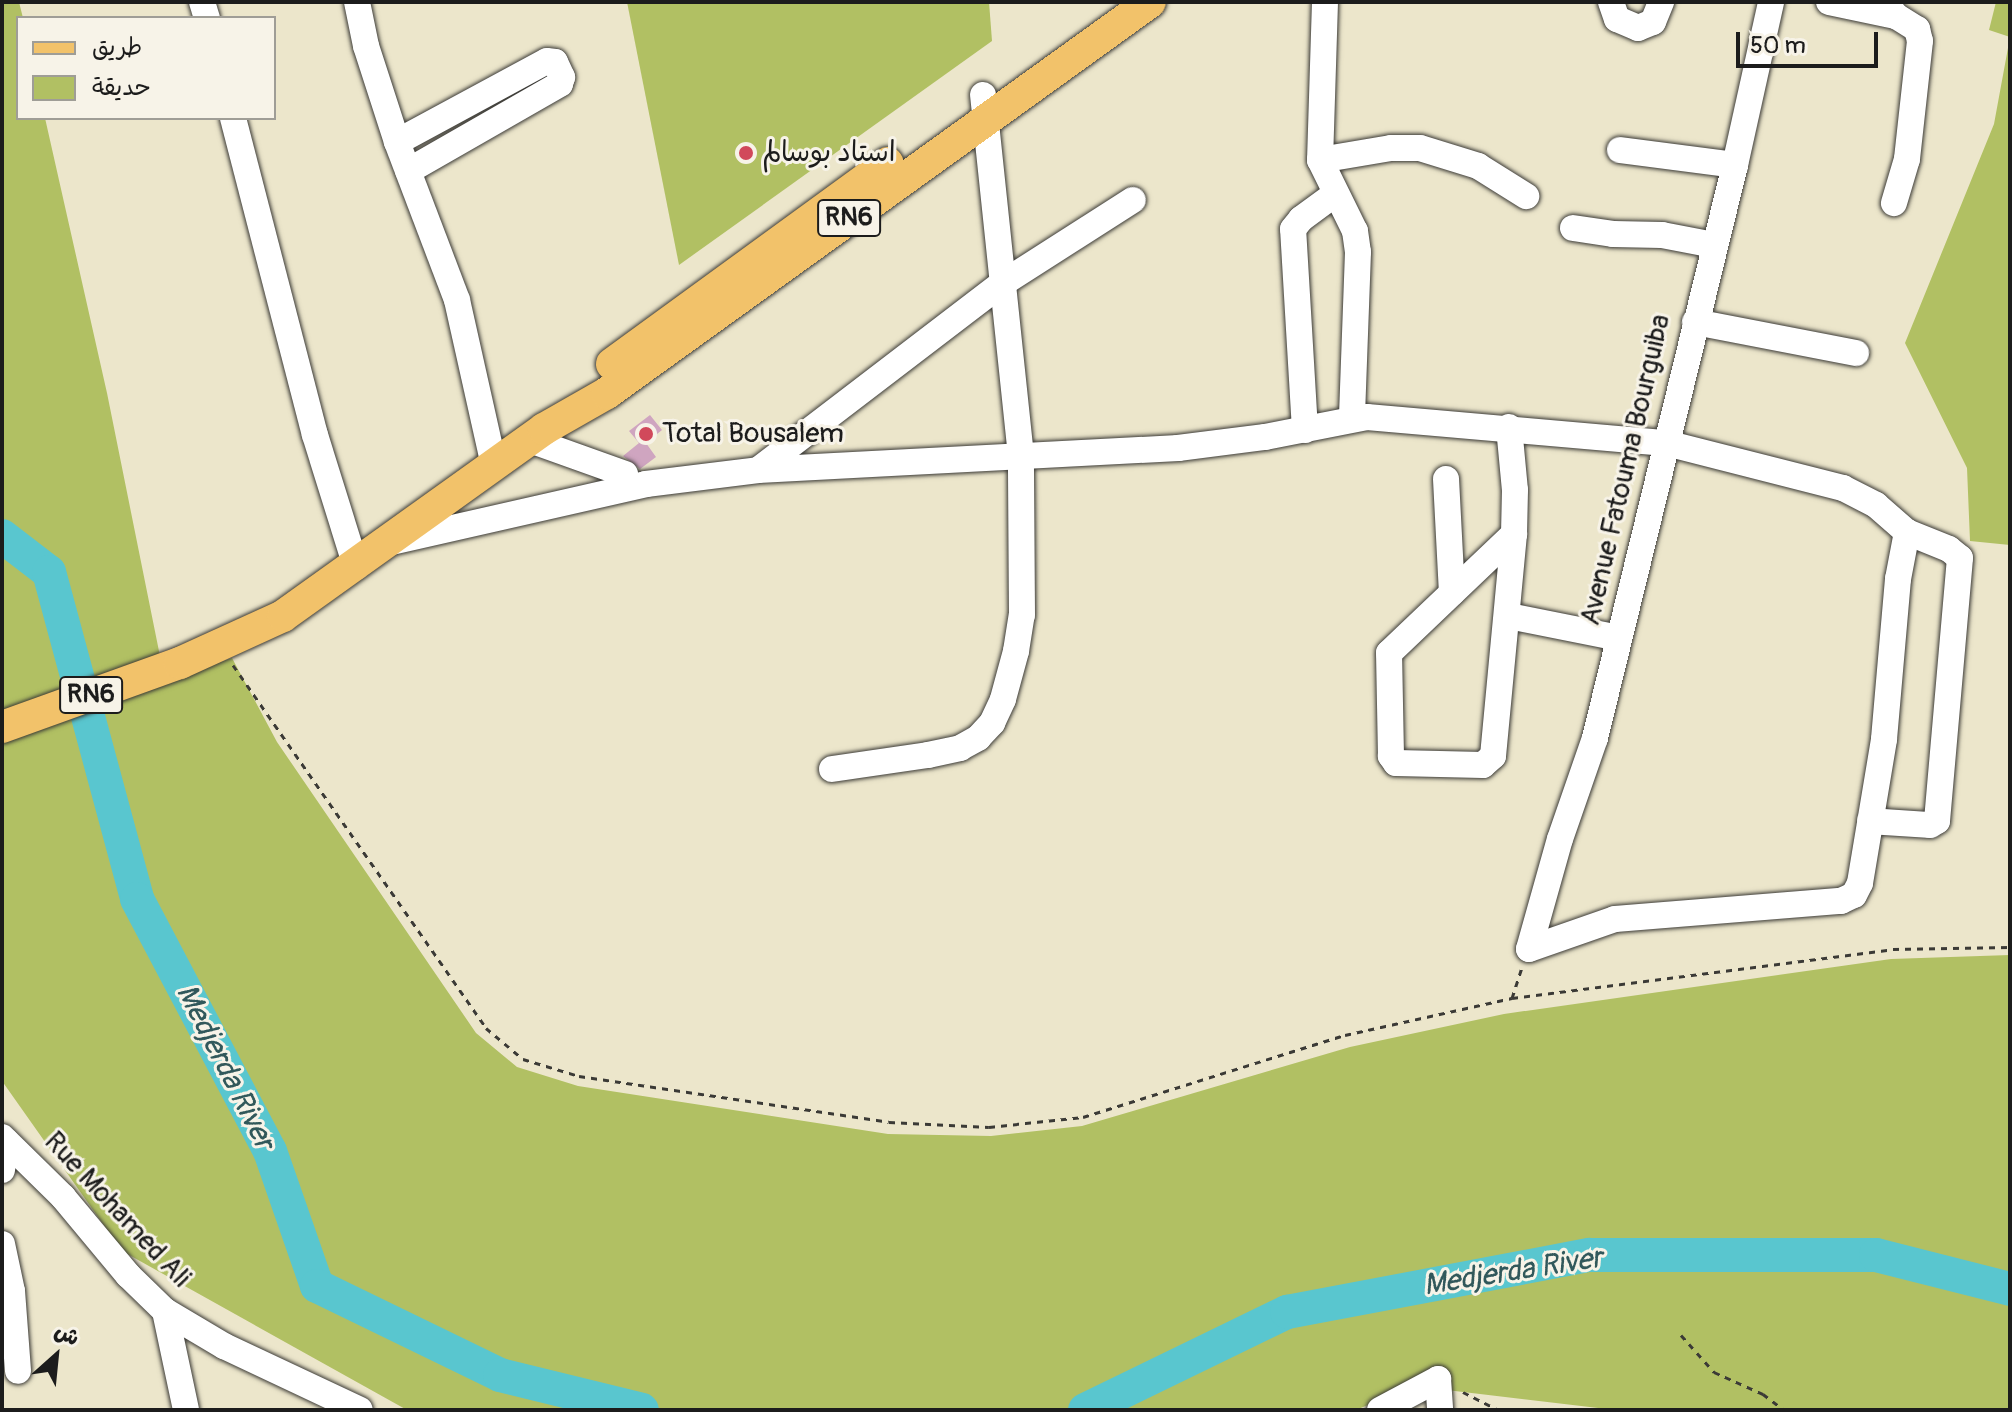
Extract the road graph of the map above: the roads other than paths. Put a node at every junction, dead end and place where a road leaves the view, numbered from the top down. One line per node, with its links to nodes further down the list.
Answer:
1 (357, 2): 11 (street)
2 (1325, 2): 13 (street)
3 (1611, 2): 4 (street)
4 (1661, 2)
5 (1771, 2): 14 (street, Avenue Fatouma Bourguiba)
6 (1829, 2): 8 (street)
7 (1130, 5): 9 (main road, RN6)
8 (1890, 9): 19 (street)
9 (985, 106): 22 (street); 28 (main road, RN6)
10 (234, 120): 38 (street)
11 (397, 142): 15 (street); 15 (street)
12 (1620, 150): 14 (street)
13 (1320, 160): 16 (street); 17 (street)
14 (1735, 165): 21 (street, Avenue Fatouma Bourguiba)
15 (408, 171): 31 (street)
16 (1335, 194): 25 (street); 27 (street)
17 (1526, 196)
18 (1133, 200): 22 (street)
19 (1894, 203)
20 (1573, 228): 21 (street)
21 (1714, 245): 23 (street, Avenue Fatouma Bourguiba)
22 (1003, 283): 30 (street); 32 (street)
23 (1695, 322): 24 (street); 29 (street, Avenue Fatouma Bourguiba)
24 (1856, 353)
25 (1352, 419): 26 (street); 27 (street)
26 (1509, 427): 29 (street); 36 (street)
27 (1305, 430): 30 (street)
28 (537, 434): 31 (main road, RN6); 33 (street)
29 (1666, 443): 35 (street); 41 (street, Avenue Fatouma Bourguiba)
30 (1021, 456): 32 (street); 43 (street)
31 (494, 465): 37 (main road, RN6)
32 (758, 470): 37 (street)
33 (625, 474)
34 (1446, 479): 39 (street)
35 (1907, 532): 44 (street); 44 (street)
36 (1514, 534): 39 (street); 40 (street)
37 (389, 543): 38 (main road, RN6)
38 (356, 567): 42 (main road, RN6)
39 (1452, 593): 40 (street)
40 (1509, 616): 41 (street)
41 (1619, 638): 44 (street, Avenue Fatouma Bourguiba)
42 (2, 727)
43 (832, 769)
44 (1870, 821)
45 (4, 1139): 46 (street); 48 (street, Rue Mohamed Ali)
46 (2, 1170)
47 (2, 1244): 49 (street)
48 (165, 1311): 50 (street); 51 (street, Rue Mohamed Ali)
49 (18, 1371)
50 (186, 1410)
51 (360, 1410)
52 (1380, 1410): 53 (street)
53 (1440, 1410)

